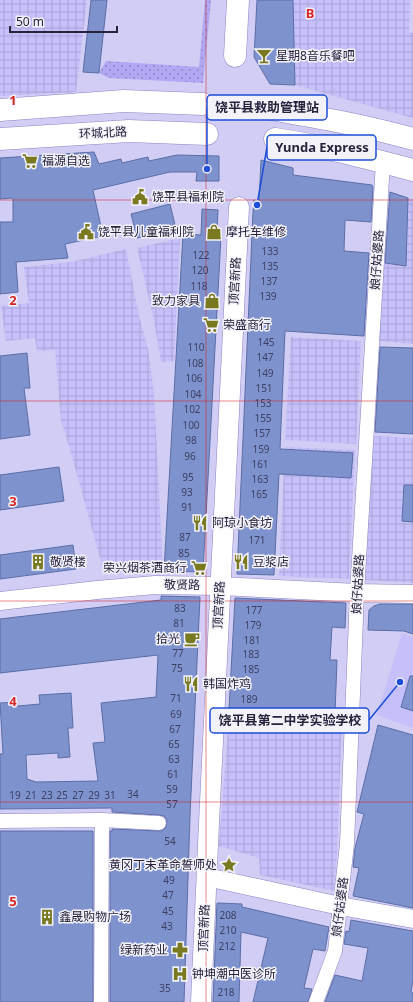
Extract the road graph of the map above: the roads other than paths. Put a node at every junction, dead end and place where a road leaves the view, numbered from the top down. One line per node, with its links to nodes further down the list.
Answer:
1 (238, 0): 2 (main road)
2 (235, 56)
3 (203, 104): 5 (main road)
4 (265, 108): 9 (main road)
5 (0, 110)
6 (207, 134): 7 (main road, 环城北路)
7 (0, 139)
8 (275, 139): 10 (main road)
9 (413, 139)
10 (383, 162): 11 (main road); 14 (street, 娘仔姑婆路)
11 (413, 170)
12 (239, 207): 13 (main road, 顶宫新路)
13 (220, 586): 14 (street, 敬贤路); 16 (street, 敬贤路); 20 (main road, 顶宫新路)
14 (358, 593): 15 (street, 敬贤路); 21 (street, 娘仔姑婆路)
15 (413, 594)
16 (0, 602)
17 (102, 820): 18 (street); 19 (street); 23 (street)
18 (0, 821)
19 (159, 823)
20 (206, 877): 21 (street); 24 (main road, 顶宫新路)
21 (340, 906): 22 (street); 25 (street, 娘仔姑婆路)
22 (413, 919)
23 (101, 1002)
24 (201, 1002)
25 (316, 1002)

